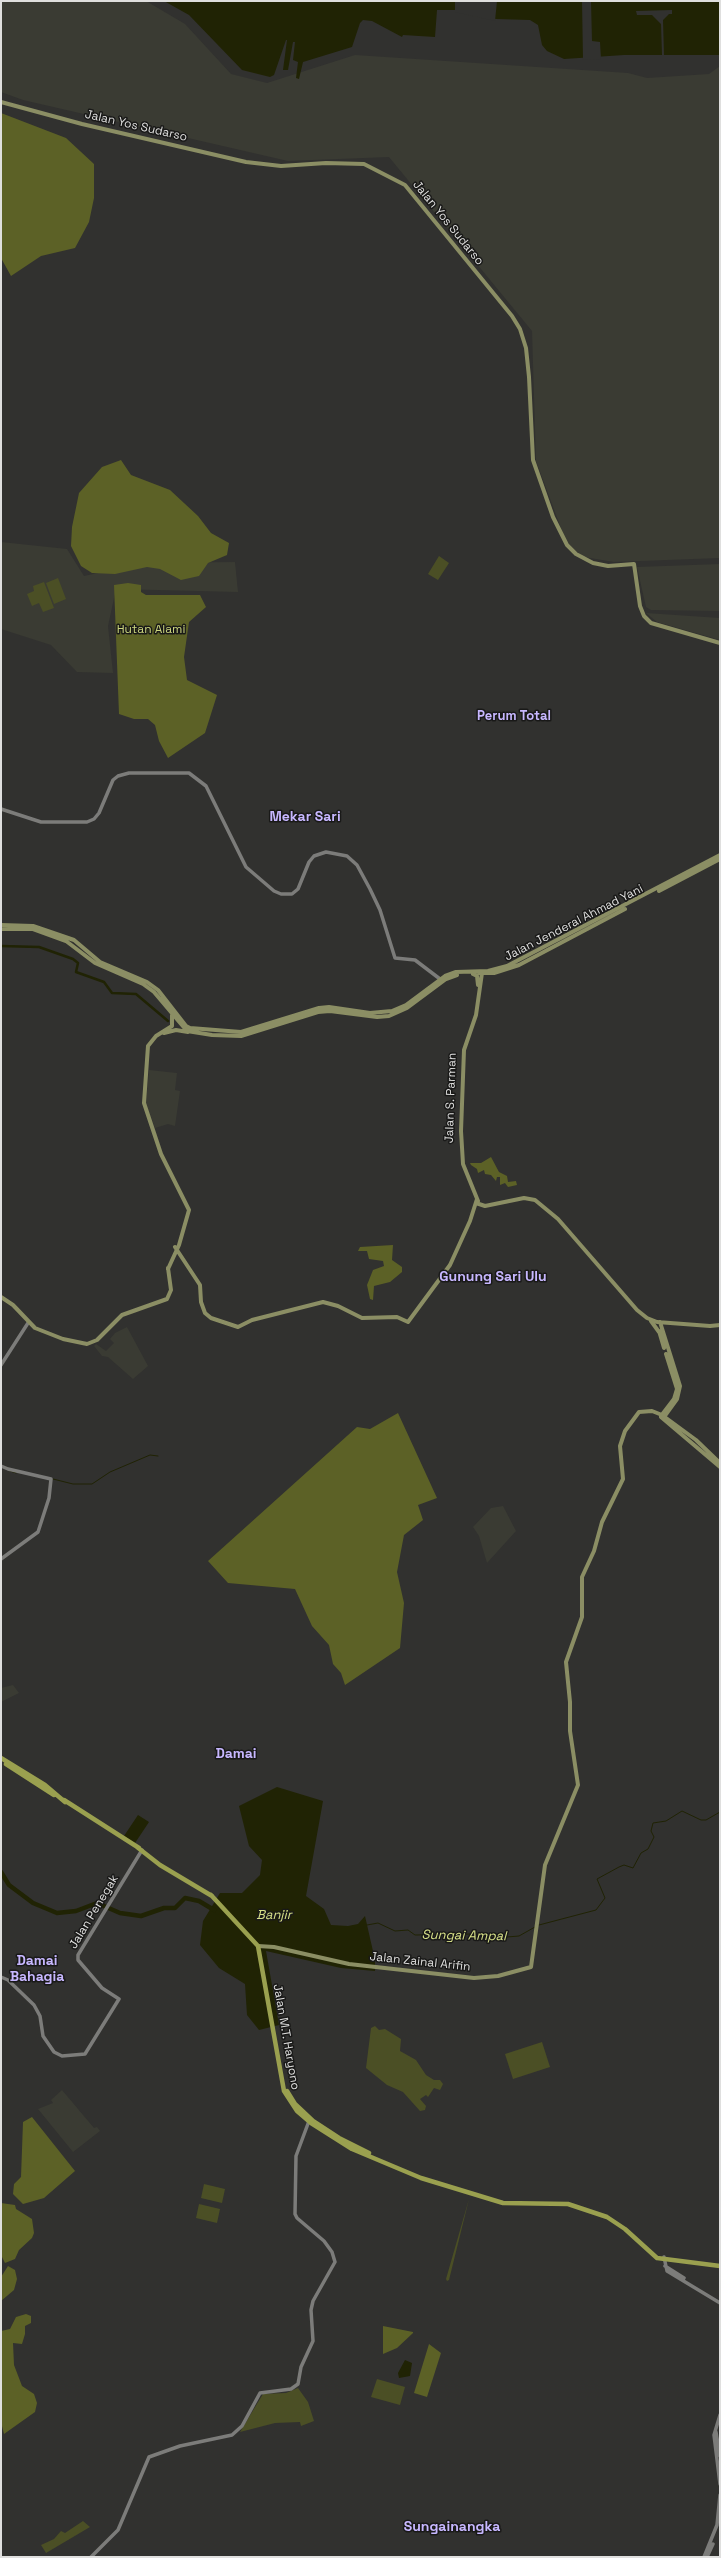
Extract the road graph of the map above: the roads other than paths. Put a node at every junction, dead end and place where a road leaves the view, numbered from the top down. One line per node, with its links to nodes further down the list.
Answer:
1 (1, 102): 2 (main road, Jalan Yos Sudarso)
2 (720, 643)
3 (1, 809): 10 (street)
4 (720, 855): 10 (main road, Jalan Jenderal Ahmad Yani)
5 (720, 859): 8 (main road, Jalan Jenderal Ahmad Yani)
6 (1, 925): 11 (main road)
7 (1, 929): 11 (main road)
8 (482, 973): 9 (main road, Jalan Jenderal Ahmad Yani); 19 (main road, Jalan S. Parman)
9 (473, 974): 17 (main road, Jalan Jenderal Ahmad Yani); 19 (main road, Jalan S. Parman)
10 (440, 979): 16 (main road, Jalan Jenderal Ahmad Yani)
11 (138, 980): 12 (main road); 13 (main road)
12 (172, 1015): 14 (main road); 15 (main road)
13 (178, 1016): 15 (main road); 16 (main road)
14 (172, 1026): 15 (main road, Jalan Jenderal Ahmad Yani); 18 (main road)
15 (177, 1026): 16 (main road); 17 (main road, Jalan Jenderal Ahmad Yani); 18 (main road)
16 (184, 1026): 17 (main road)
17 (190, 1032)
18 (155, 1038): 20 (main road)
19 (476, 1201): 20 (main road); 22 (main road)
20 (175, 1250): 25 (main road)
21 (1, 1297): 25 (main road)
22 (647, 1318): 23 (main road); 27 (main road)
23 (658, 1322): 24 (main road); 27 (main road)
24 (668, 1322): 26 (main road); 27 (main road)
25 (28, 1323): 28 (street)
26 (720, 1324)
27 (661, 1332): 29 (main road)
28 (1, 1364)
29 (664, 1416): 30 (main road); 32 (main road); 38 (main road, Jalan Zainal Arifin)
30 (720, 1463)
31 (1, 1466): 33 (street)
32 (720, 1467)
33 (1, 1559)
34 (1, 1758): 36 (main road)
35 (1, 1762): 36 (main road)
36 (59, 1797): 37 (main road)
37 (142, 1851): 38 (main road); 39 (street, Jalan Penegak)
38 (260, 1946): 40 (main road, Jalan M.T. Haryono)
39 (1, 1977)
40 (309, 2120): 41 (main road, Jalan M.T. Haryono); 50 (street)
41 (664, 2259): 42 (main road, Jalan M.T. Haryono); 43 (street)
42 (720, 2265)
43 (720, 2302)
44 (720, 2415): 45 (street)
45 (716, 2432): 46 (street); 47 (street)
46 (720, 2456)
47 (720, 2484)
48 (720, 2495): 51 (street)
49 (720, 2524): 52 (street)
50 (91, 2557)
51 (704, 2557)
52 (708, 2557)

